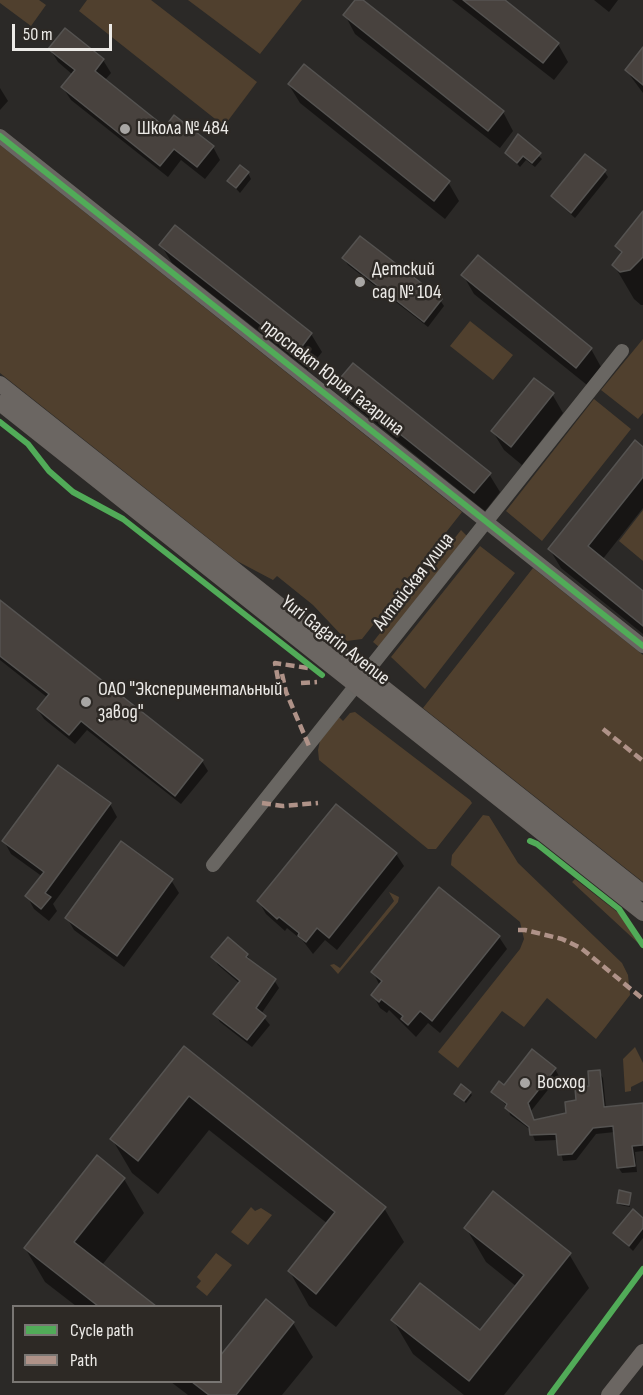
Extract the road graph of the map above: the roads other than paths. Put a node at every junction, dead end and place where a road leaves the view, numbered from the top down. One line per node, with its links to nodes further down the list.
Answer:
1 (0, 136): 5 (street, проспект Юрия Гагарина)
2 (622, 351): 5 (street, Алтайская улица)
3 (0, 384): 7 (main road, Yuri Gagarin Avenue)
4 (0, 403): 7 (main road, Yuri Gagarin Avenue)
5 (487, 522): 6 (street, проспект Юрия Гагарина); 7 (street, Алтайская улица)
6 (643, 646)
7 (362, 680): 8 (street, Алтайская улица); 9 (main road, Yuri Gagarin Avenue); 10 (main road, Yuri Gagarin Avenue)
8 (213, 865)
9 (643, 893)
10 (643, 913)
11 (643, 1352): 12 (main road)
12 (609, 1395)

